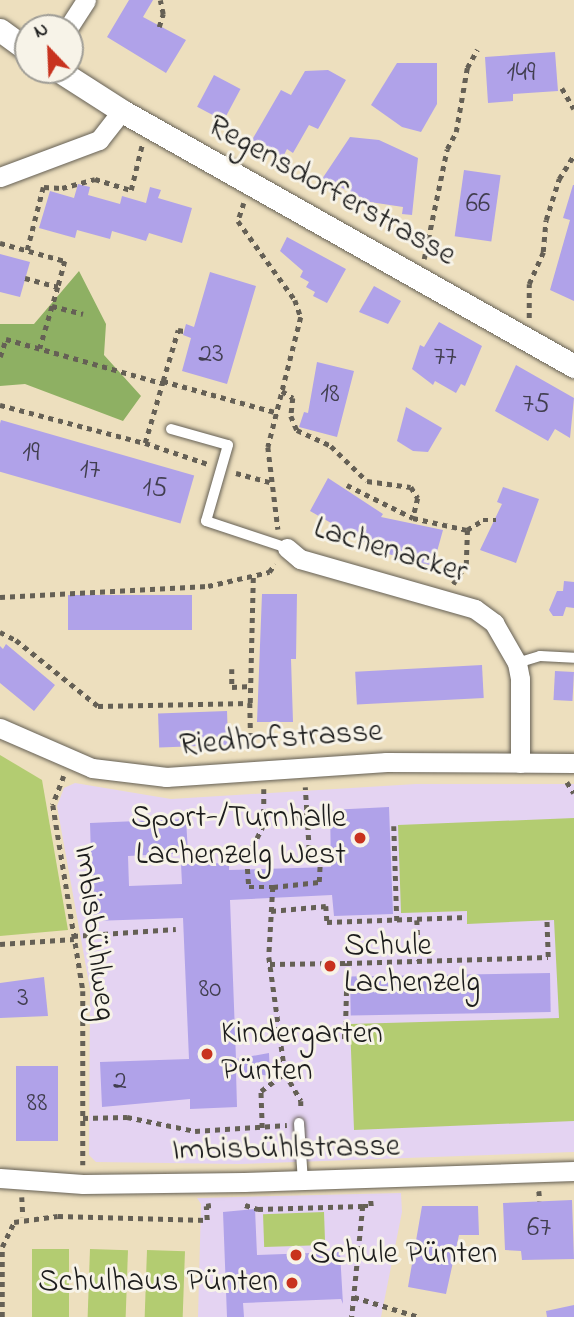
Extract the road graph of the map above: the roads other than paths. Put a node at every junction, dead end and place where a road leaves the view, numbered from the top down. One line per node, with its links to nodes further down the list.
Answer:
1 (80, 84): 2 (street, Regensdorferstrasse)
2 (122, 111): 3 (street); 4 (street, Regensdorferstrasse)
3 (0, 177)
4 (574, 366)
5 (171, 429): 6 (lane)
6 (287, 548): 8 (street, Lachenacker)
7 (574, 658): 8 (lane)
8 (517, 663): 10 (street, Lachenacker)
9 (0, 728): 10 (street, Riedhofstrasse)
10 (520, 763): 11 (street, Riedhofstrasse)
11 (574, 763)
12 (299, 1123): 15 (lane)
13 (574, 1171): 15 (street, Imbisbühlstrasse)
14 (0, 1178): 15 (street, Imbisbühlstrasse)
15 (303, 1181)

